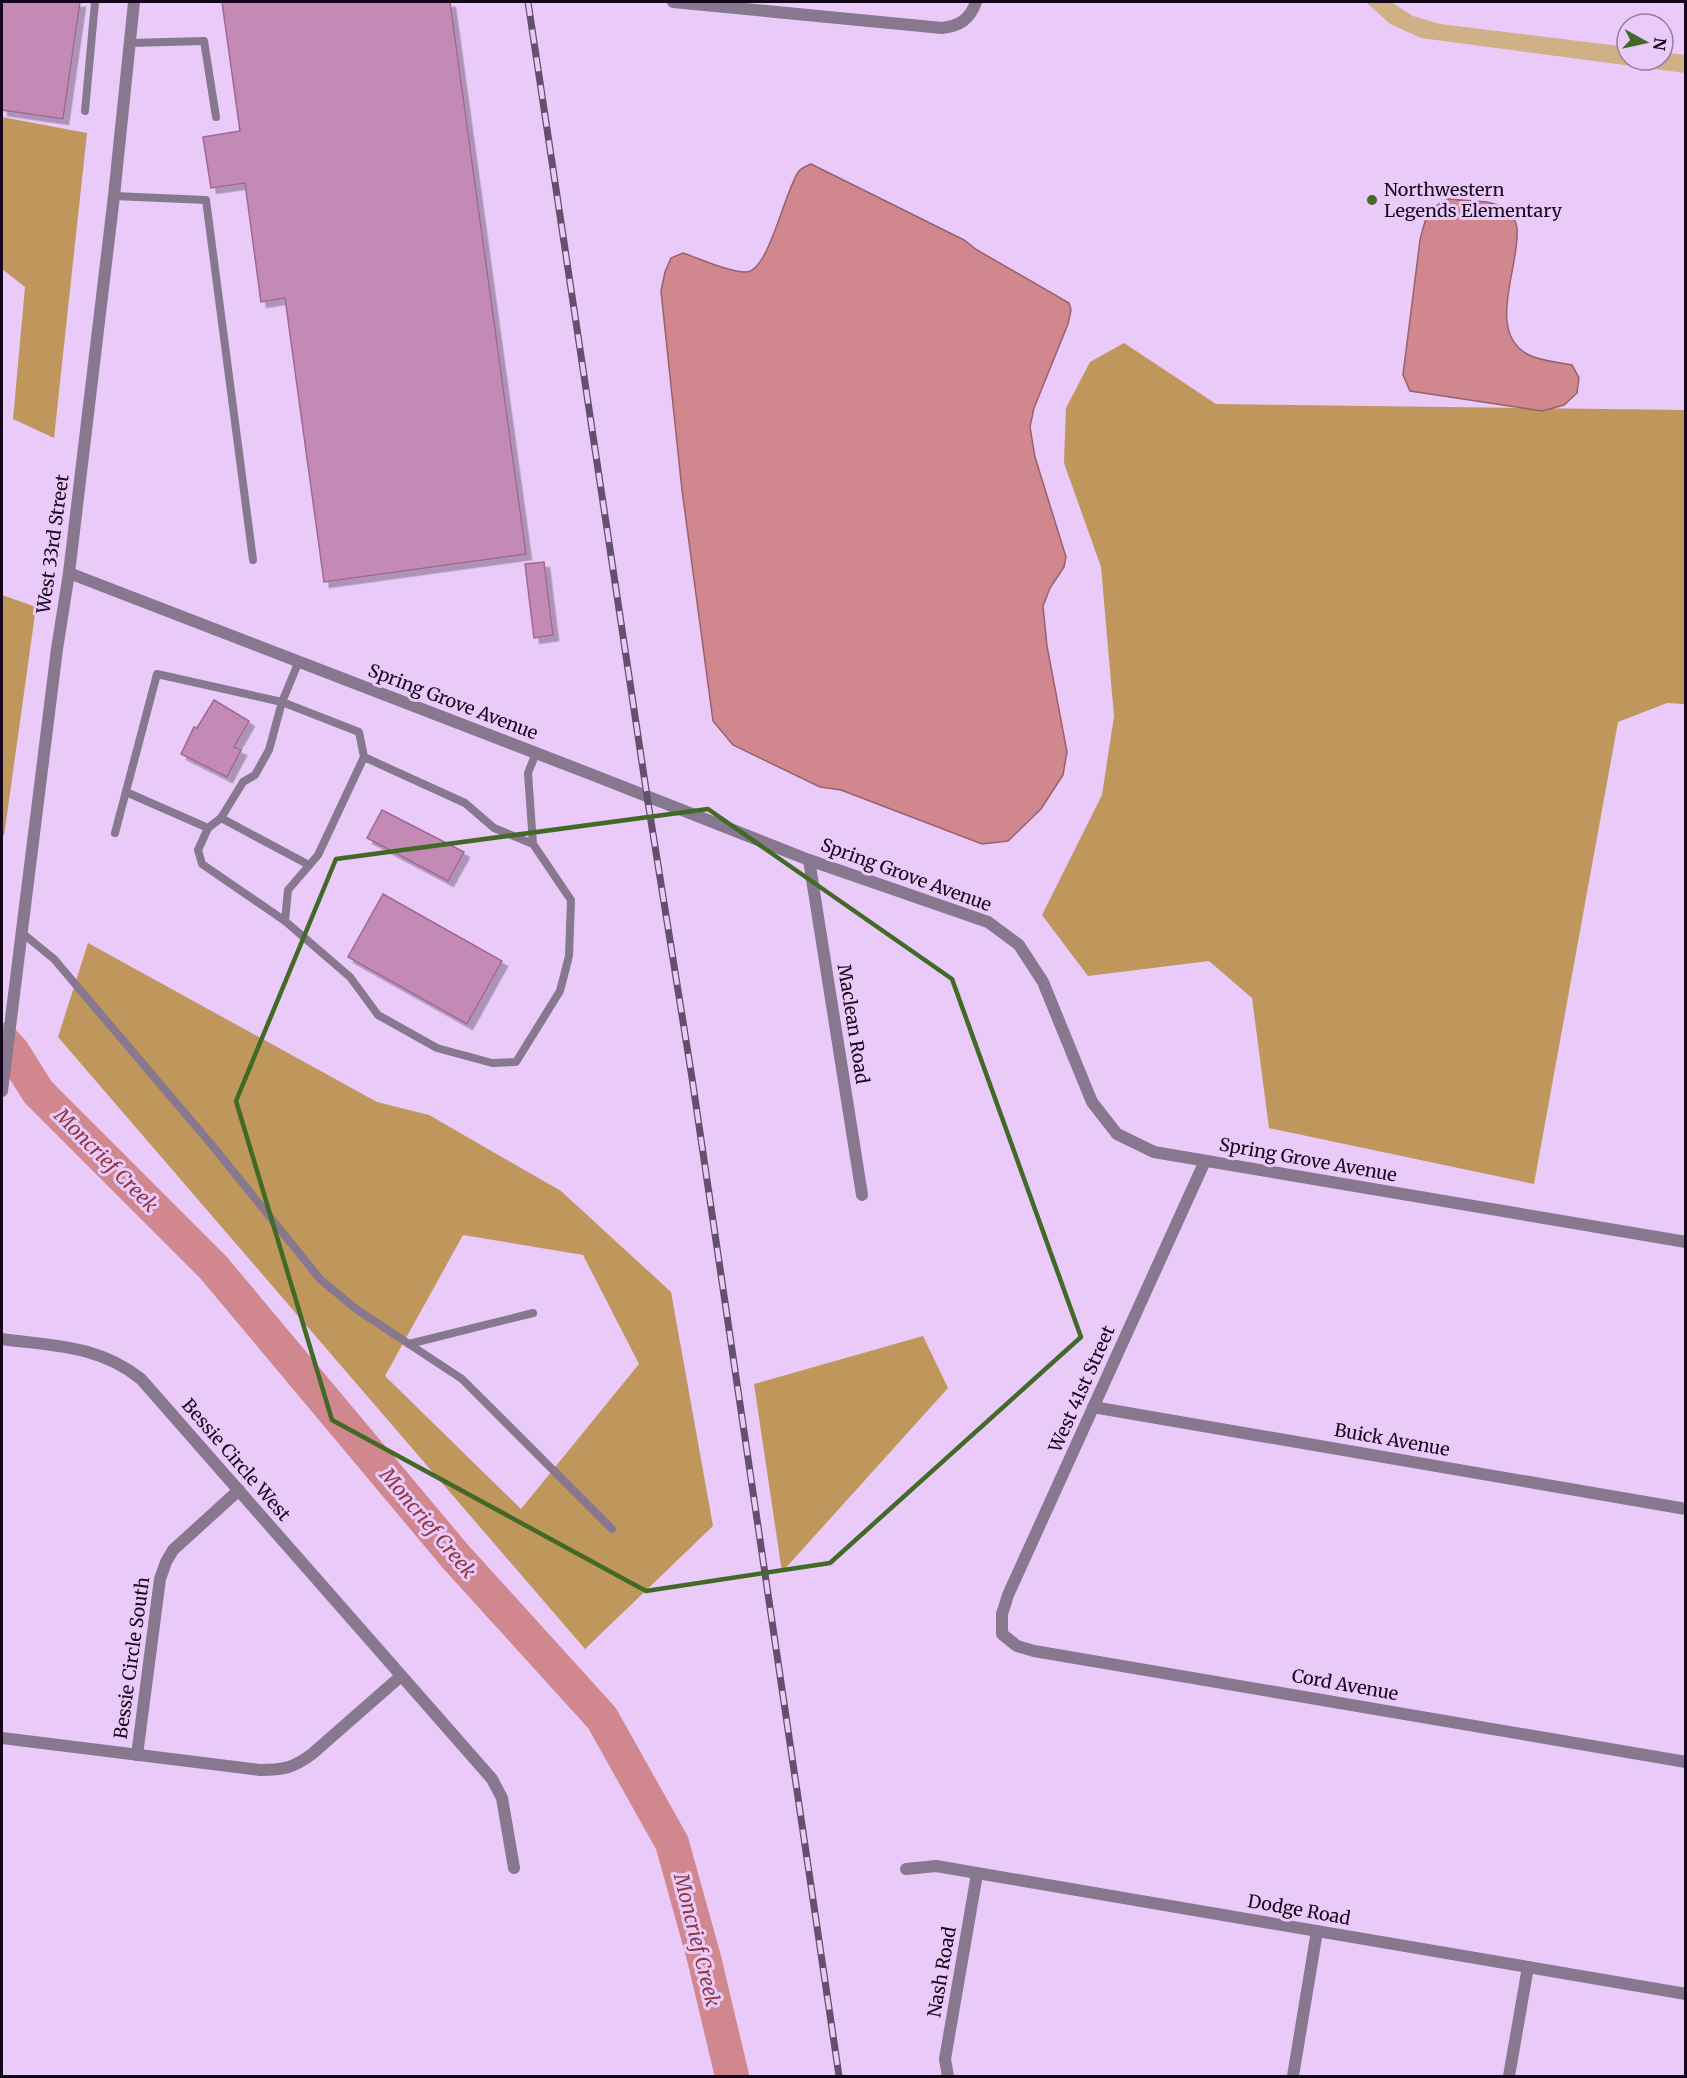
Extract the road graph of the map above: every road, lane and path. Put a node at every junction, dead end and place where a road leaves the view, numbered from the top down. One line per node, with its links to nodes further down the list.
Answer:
1 (94, 2): 6 (lane)
2 (134, 2): 5 (street, West 33rd Street)
3 (673, 2): 4 (street)
4 (976, 2)
5 (129, 43): 7 (lane); 8 (street, West 33rd Street)
6 (85, 111)
7 (216, 117)
8 (114, 196): 9 (lane); 10 (street, West 33rd Street)
9 (253, 560)
10 (69, 573): 11 (street, Spring Grove Avenue); 23 (street, West 33rd Street)
11 (299, 662): 12 (lane); 13 (street, Spring Grove Avenue)
12 (282, 702): 14 (lane); 15 (lane); 16 (lane)
13 (536, 753): 19 (lane); 20 (street, Spring Grove Avenue)
14 (364, 758): 19 (lane); 21 (lane)
15 (126, 792): 17 (lane); 18 (lane)
16 (221, 818): 17 (lane); 21 (lane)
17 (208, 828): 22 (lane)
18 (115, 833)
19 (533, 844): 22 (lane)
20 (809, 860): 25 (street, Spring Grove Avenue); 26 (street, Maclean Road)
21 (309, 865): 22 (lane)
22 (285, 921)
23 (21, 932): 24 (street, West 33rd Street); 30 (lane)
24 (2, 1091)
25 (1205, 1161): 27 (street, Spring Grove Avenue); 31 (street, West 41st Street)
26 (862, 1195)
27 (1686, 1242)
28 (533, 1313): 30 (lane)
29 (2, 1339): 32 (street, Bessie Circle West)
30 (409, 1344): 34 (lane)
31 (1093, 1407): 33 (street, Buick Avenue); 35 (street, West 41st Street)
32 (239, 1490): 36 (street, Bessie Circle West); 38 (street, Bessie Circle South)
33 (1686, 1509)
34 (612, 1529)
35 (1002, 1634): 39 (street, Cord Avenue)
36 (401, 1676): 38 (street); 40 (street, Bessie Circle West)
37 (2, 1738): 38 (street)
38 (137, 1755)
39 (1686, 1762)
40 (514, 1868)
41 (906, 1869): 42 (street, Dodge Road)
42 (977, 1874): 43 (street, Dodge Road); 46 (street, Nash Road)
43 (1317, 1931): 44 (street, Dodge Road); 47 (street)
44 (1528, 1966): 45 (street, Dodge Road); 48 (street)
45 (1686, 1994)
46 (948, 2076)
47 (1293, 2076)
48 (1509, 2076)

